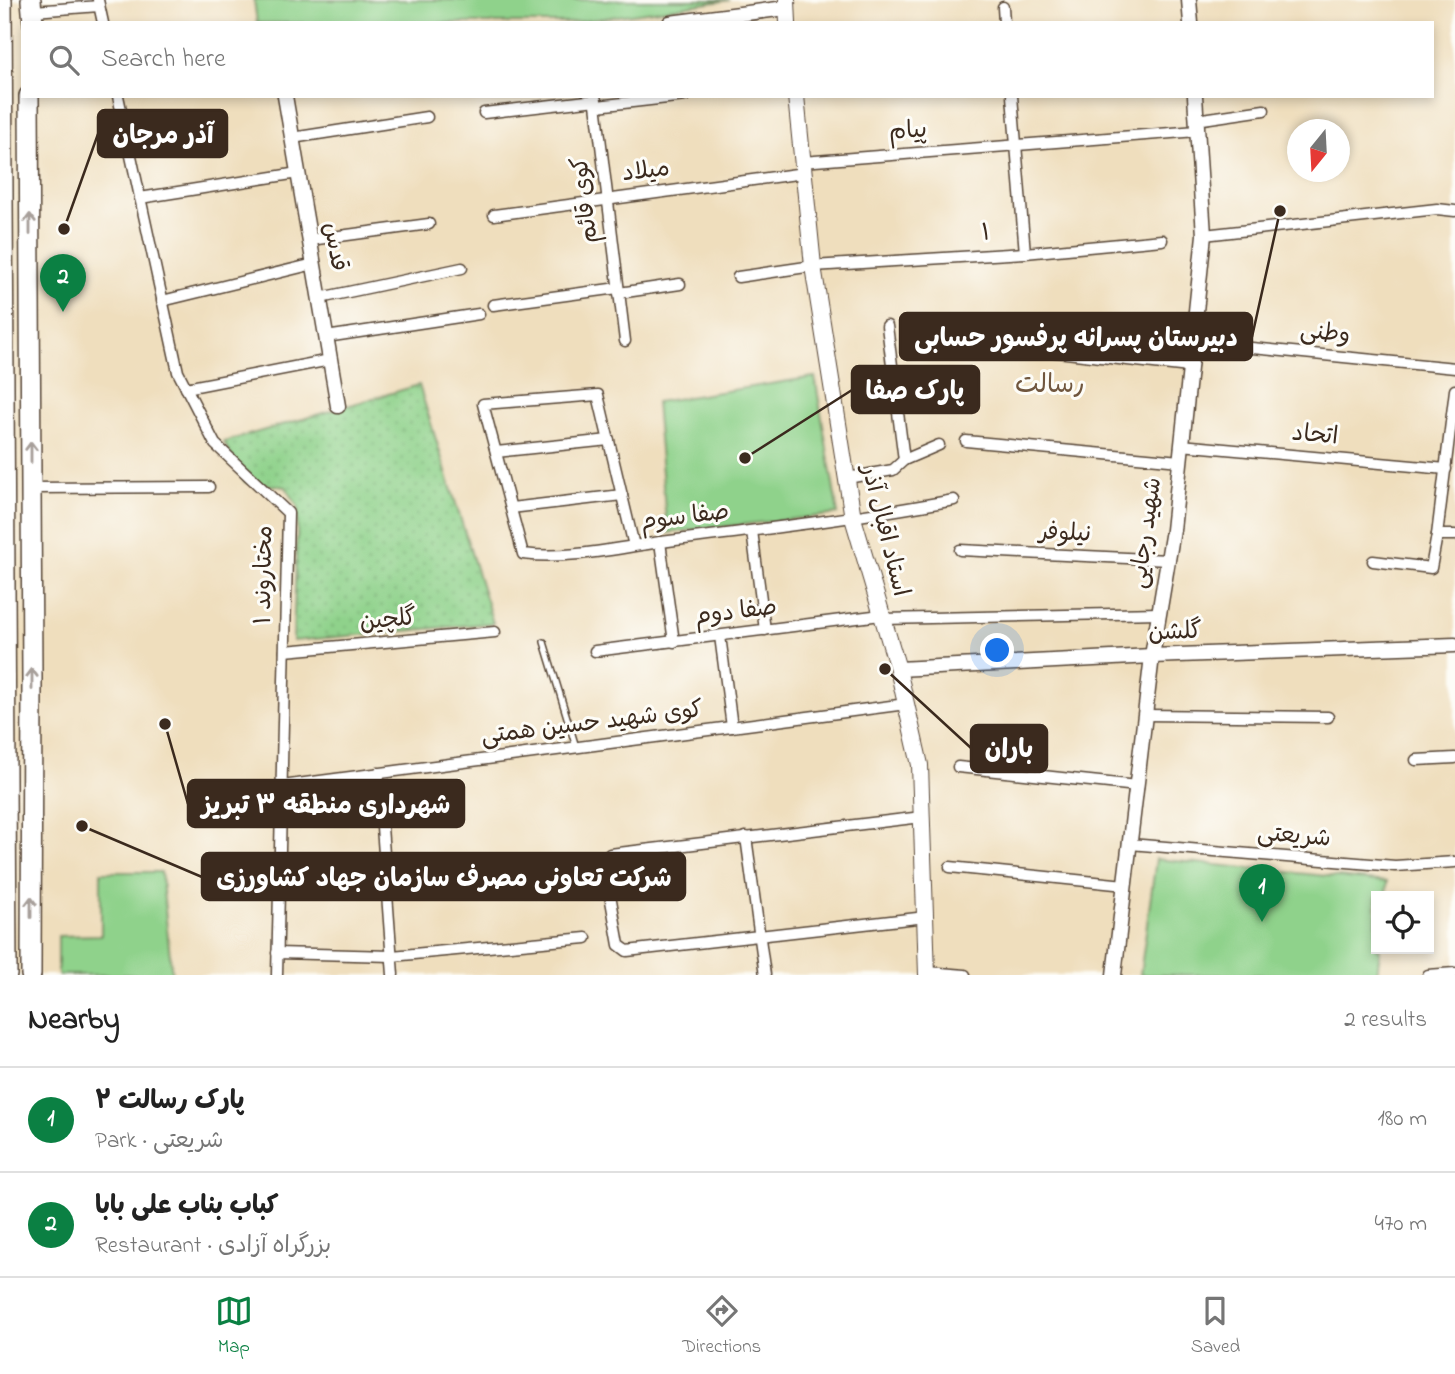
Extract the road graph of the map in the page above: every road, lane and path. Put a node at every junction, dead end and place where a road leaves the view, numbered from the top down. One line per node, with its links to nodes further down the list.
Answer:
1 (2, 0): 120 (highway)
2 (1189, 0): 10 (street)
3 (99, 3): 6 (street); 7 (street)
4 (1003, 7): 9 (street)
5 (787, 10): 8 (street)
6 (33, 11)
7 (103, 21)
8 (688, 21)
9 (1004, 21)
10 (1191, 21)
11 (29, 98): 68 (highway, one-way to 11)
12 (118, 98): 27 (street, مختاروند ۱)
13 (285, 98): 23 (street, قدس)
14 (649, 98): 18 (street)
15 (796, 98): 25 (main road, استاد اقبال آذر)
16 (1012, 98): 24 (street)
17 (1195, 98): 22 (street, شهید رجایی)
18 (596, 101): 20 (street); 28 (street, کوی قائم)
19 (1264, 110): 22 (street, پیام)
20 (484, 113)
21 (427, 117): 23 (street)
22 (1197, 125): 24 (street, پیام); 32 (street, شهید رجایی)
23 (292, 138): 26 (street, قدس)
24 (1017, 145): 25 (street, پیام); 35 (street)
25 (803, 167): 28 (street, میلاد); 37 (main road, استاد اقبال آذر)
26 (298, 173): 27 (street); 33 (street, قدس)
27 (140, 198): 43 (street, مختاروند ۱)
28 (607, 199): 30 (street, میلاد); 41 (street, کوی قائم)
29 (1455, 211): 32 (street)
30 (494, 215)
31 (429, 224): 33 (street)
32 (1204, 235): 50 (street, شهید رجایی)
33 (310, 240): 36 (street, قدس)
34 (1162, 240): 35 (street, ۱)
35 (1025, 253): 37 (street, ۱)
36 (314, 264): 42 (street, قدس); 43 (street)
37 (813, 266): 39 (street); 66 (main road, استاد اقبال آذر)
38 (462, 268): 42 (street)
39 (738, 277)
40 (680, 284): 41 (street)
41 (619, 290): 44 (street); 49 (street, کوی قائم)
42 (320, 298): 47 (street, قدس)
43 (162, 301): 54 (street, مختاروند ۱)
44 (493, 305)
45 (479, 314): 47 (street)
46 (887, 326): 63 (street)
47 (326, 337): 51 (street, قدس)
48 (950, 340): 52 (street)
49 (625, 341)
50 (1191, 342): 52 (street, شهید رجایی); 53 (street, وطنی)
51 (330, 360): 54 (street); 56 (street, قدس)
52 (1189, 367): 61 (street, شهید رجایی)
53 (1455, 368)
54 (186, 388): 89 (street, مختاروند ۱)
55 (1455, 390): 59 (street)
56 (338, 406)
57 (609, 440): 62 (street); 62 (street); 69 (street)
58 (966, 440): 64 (street)
59 (1452, 441): 65 (street)
60 (939, 445): 63 (street)
61 (1181, 445): 64 (street, شهید رجایی); 65 (street, اتحاد)
62 (496, 452): 71 (street)
63 (904, 460): 66 (street)
64 (1180, 461): 79 (street, شهید رجایی)
65 (1446, 469): 74 (street)
66 (847, 478): 72 (main road, استاد اقبال آذر)
67 (209, 487): 68 (street)
68 (31, 488): 121 (highway, one-way to 68)
69 (622, 495): 71 (street); 77 (street)
70 (954, 500): 72 (street, صفا سوم)
71 (511, 508): 77 (street, صفا سوم)
72 (853, 518): 73 (street, صفا سوم); 82 (main road, استاد اقبال آذر)
73 (751, 531): 76 (street, صفا سوم); 83 (street)
74 (1437, 535): 75 (street); 80 (street)
75 (1455, 535)
76 (660, 542): 77 (street, صفا سوم); 87 (street)
77 (634, 546)
78 (960, 550): 79 (street, نیلوفر)
79 (1168, 561): 81 (street, شهید رجایی)
80 (1373, 561)
81 (1159, 613): 82 (street, صفا دوم); 91 (street, شهید رجایی)
82 (882, 617): 83 (street, صفا دوم); 92 (main road, استاد اقبال آذر)
83 (765, 631): 85 (street, صفا دوم)
84 (495, 632): 89 (street, گلچین)
85 (720, 636): 87 (street, صفا دوم); 96 (street)
86 (544, 642): 97 (lane)
87 (674, 642): 90 (street, صفا دوم)
88 (1455, 645): 91 (street, گلشن)
89 (285, 651): 102 (street, مختاروند ۱)
90 (595, 651)
91 (1152, 656): 92 (street, گلشن); 94 (street, شهید رجایی)
92 (898, 669): 93 (main road, استاد اقبال آذر)
93 (906, 704): 96 (street, کوی شهید حسین همتی); 104 (main road, استاد اقبال آذر)
94 (1145, 715): 95 (street); 103 (street, شهید رجایی)
95 (1328, 717)
96 (732, 727): 97 (street, کوی شهید حسین همتی)
97 (576, 747): 101 (street, کوی شهید حسین همتی)
98 (1455, 758): 99 (street)
99 (1416, 760)
100 (958, 767): 103 (street)
101 (378, 773): 102 (street, کوی شهید حسین همتی); 110 (street)
102 (282, 786): 112 (street, مختاروند ۱)
103 (1137, 786): 106 (street, شهید رجایی)
104 (922, 817): 105 (street); 113 (main road, استاد اقبال آذر)
105 (746, 837): 114 (street); 114 (street)
106 (1130, 844): 108 (street, شریعتی); 111 (street, شهید رجایی)
107 (587, 858): 110 (street)
108 (1455, 862)
109 (950, 867): 111 (street)
110 (386, 882): 112 (street); 117 (street)
111 (1125, 885): 126 (street, شهید رجایی)
112 (279, 888): 116 (street, مختاروند ۱)
113 (926, 917): 114 (street); 118 (main road, استاد اقبال آذر)
114 (760, 937): 124 (street)
115 (586, 938): 117 (street)
116 (277, 953): 117 (street); 122 (street, مختاروند ۱)
117 (392, 956): 123 (street)
118 (927, 973): 125 (street)
119 (1455, 973): 127 (street)
120 (7, 975)
121 (31, 975)
122 (277, 975)
123 (393, 975)
124 (765, 975)
125 (965, 975)
126 (1114, 975)
127 (1428, 975)

